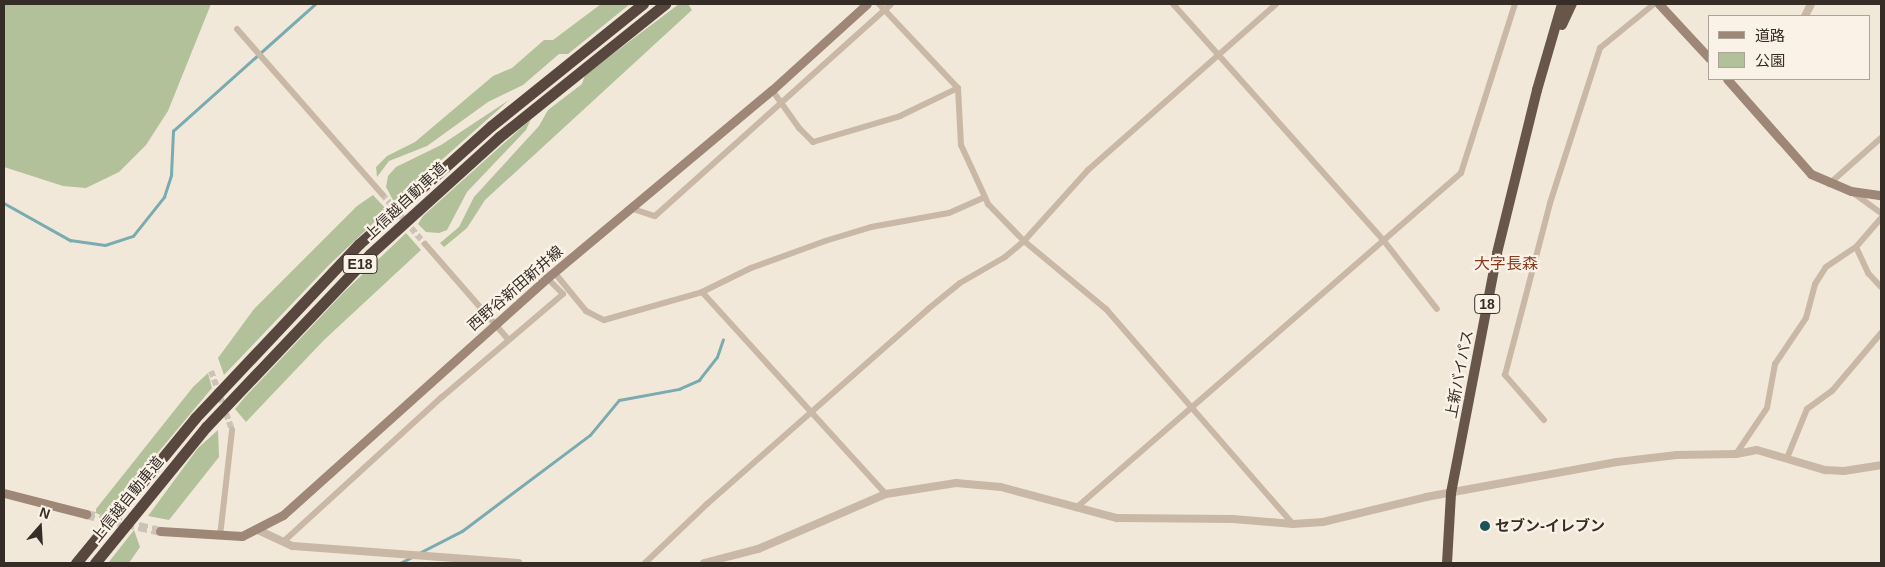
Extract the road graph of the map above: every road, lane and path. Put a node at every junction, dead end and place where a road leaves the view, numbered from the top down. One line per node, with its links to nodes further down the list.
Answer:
1 (643, 4): 59 (highway, 上信越自動車道 / E18)
2 (665, 4): 60 (highway, 上信越自動車道 / E18)
3 (867, 4): 20 (main road, 西野谷新田新井線)
4 (879, 4): 13 (street)
5 (891, 4): 13 (street)
6 (1173, 4): 16 (street)
7 (1276, 4): 16 (street)
8 (1515, 4): 32 (street)
9 (1562, 4): 15 (highway, 上新バイパス / 18)
10 (1572, 4): 15 (highway, 上新バイパス / 18)
11 (1654, 4): 44 (street)
12 (1659, 4): 17 (main road)
13 (885, 10): 19 (street); 21 (street)
14 (237, 29): 25 (street)
15 (1551, 48): 49 (highway, 上新バイパス / 18)
16 (1218, 55): 31 (street); 32 (street)
17 (1708, 57)
18 (1730, 80): 23 (main road)
19 (958, 88): 21 (street); 27 (street)
20 (772, 90): 21 (street); 28 (main road, 西野谷新田新井線)
21 (782, 100): 28 (street)
22 (1881, 138): 23 (street)
23 (1829, 184): 24 (main road)
24 (1851, 191): 26 (main road); 29 (street)
25 (382, 194)
26 (1881, 195)
27 (985, 197): 31 (street); 37 (street)
28 (629, 207): 35 (main road, 西野谷新田新井線)
29 (1881, 214)
30 (1881, 218): 34 (street)
31 (1024, 241): 42 (street); 43 (street)
32 (1384, 241): 38 (street); 42 (street)
33 (426, 244): 39 (street)
34 (1856, 247): 36 (street); 46 (street)
35 (551, 275): 37 (street); 39 (main road, 西野谷新田新井線); 41 (street)
36 (1881, 287)
37 (702, 292): 43 (street)
38 (1437, 309)
39 (495, 324): 41 (street); 55 (main road, 西野谷新田新井線)
40 (1881, 332): 47 (street)
41 (508, 339): 58 (street)
42 (1192, 407): 52 (street); 54 (street)
43 (812, 409): 51 (street); 62 (street)
44 (1544, 420)
45 (232, 430): 57 (street)
46 (1736, 454): 47 (street); 49 (street)
47 (1787, 458): 48 (street)
48 (1881, 465)
49 (1451, 492): 54 (street); 64 (highway, 上新バイパス / 18)
50 (4, 493): 53 (main road)
51 (886, 494): 52 (street); 63 (street)
52 (1076, 508): 54 (street)
53 (86, 514)
54 (1293, 524)
55 (258, 530): 57 (main road, 西野谷新田新井線); 58 (street)
56 (160, 531): 57 (main road, 西野谷新田新井線)
57 (220, 536)
58 (283, 542): 61 (street)
59 (77, 563)
60 (95, 563)
61 (518, 563)
62 (645, 563)
63 (704, 563)
64 (1447, 563)

